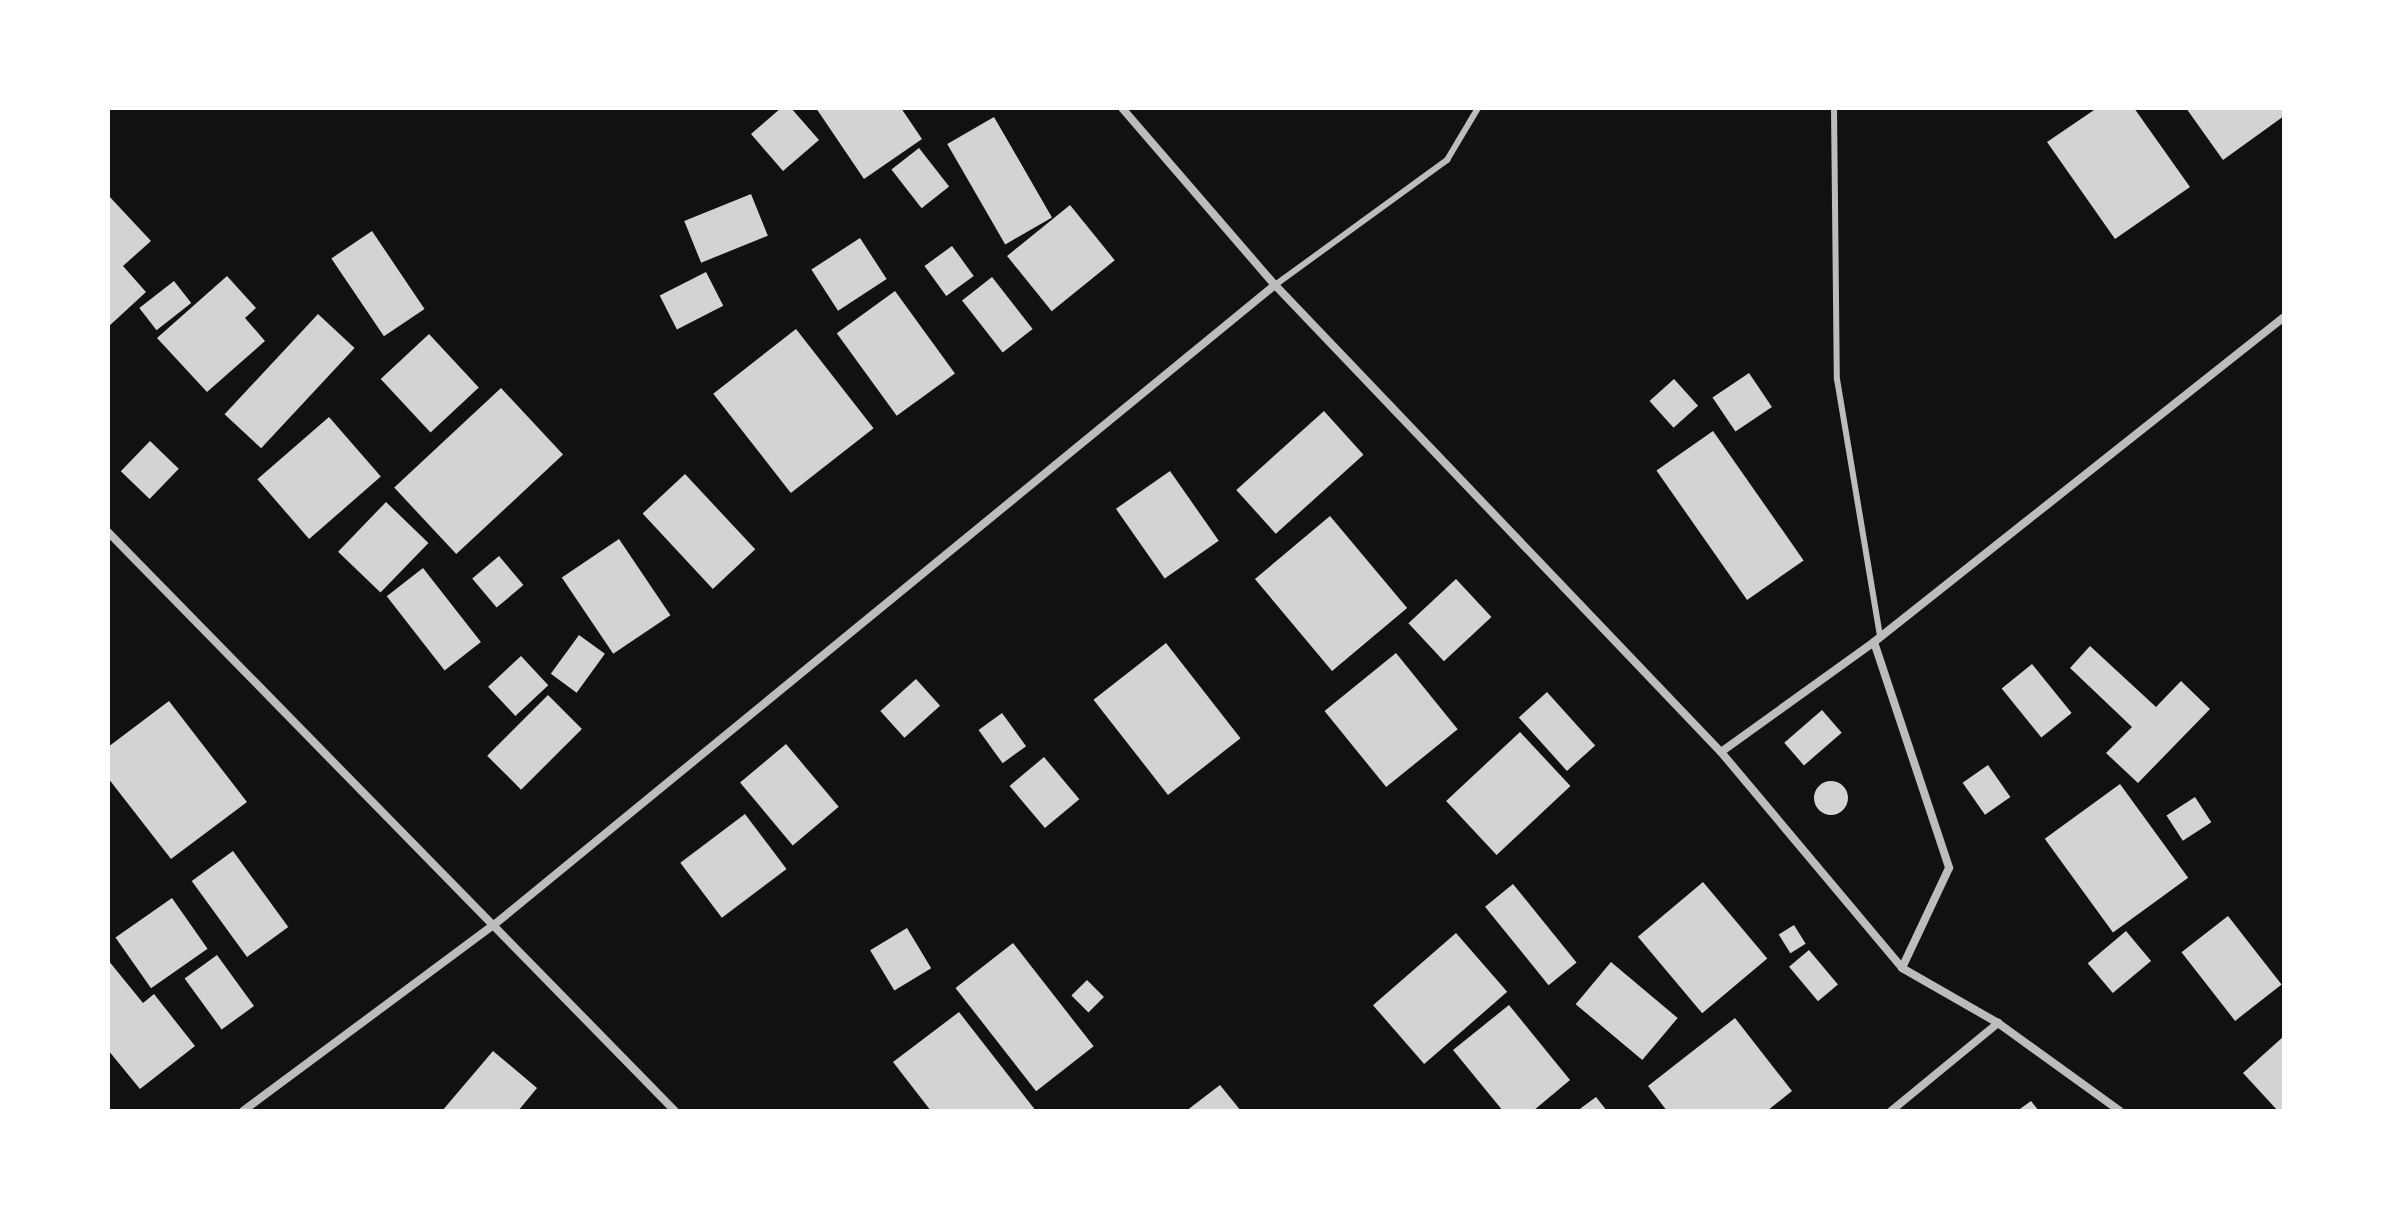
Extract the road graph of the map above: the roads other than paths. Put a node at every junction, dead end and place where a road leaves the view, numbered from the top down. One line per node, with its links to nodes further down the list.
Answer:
1 (1122, 108): 4 (street)
2 (1478, 108): 4 (lane)
3 (1834, 108): 7 (lane)
4 (1275, 285): 8 (street); 9 (street)
5 (2284, 317): 7 (street)
6 (108, 532): 9 (street)
7 (1874, 642): 8 (street); 10 (street)
8 (1721, 752): 10 (street)
9 (495, 924): 12 (street); 13 (street)
10 (1902, 968): 11 (street)
11 (1998, 1023): 14 (street); 15 (street)
12 (243, 1111)
13 (675, 1111)
14 (1891, 1111)
15 (2120, 1111)

